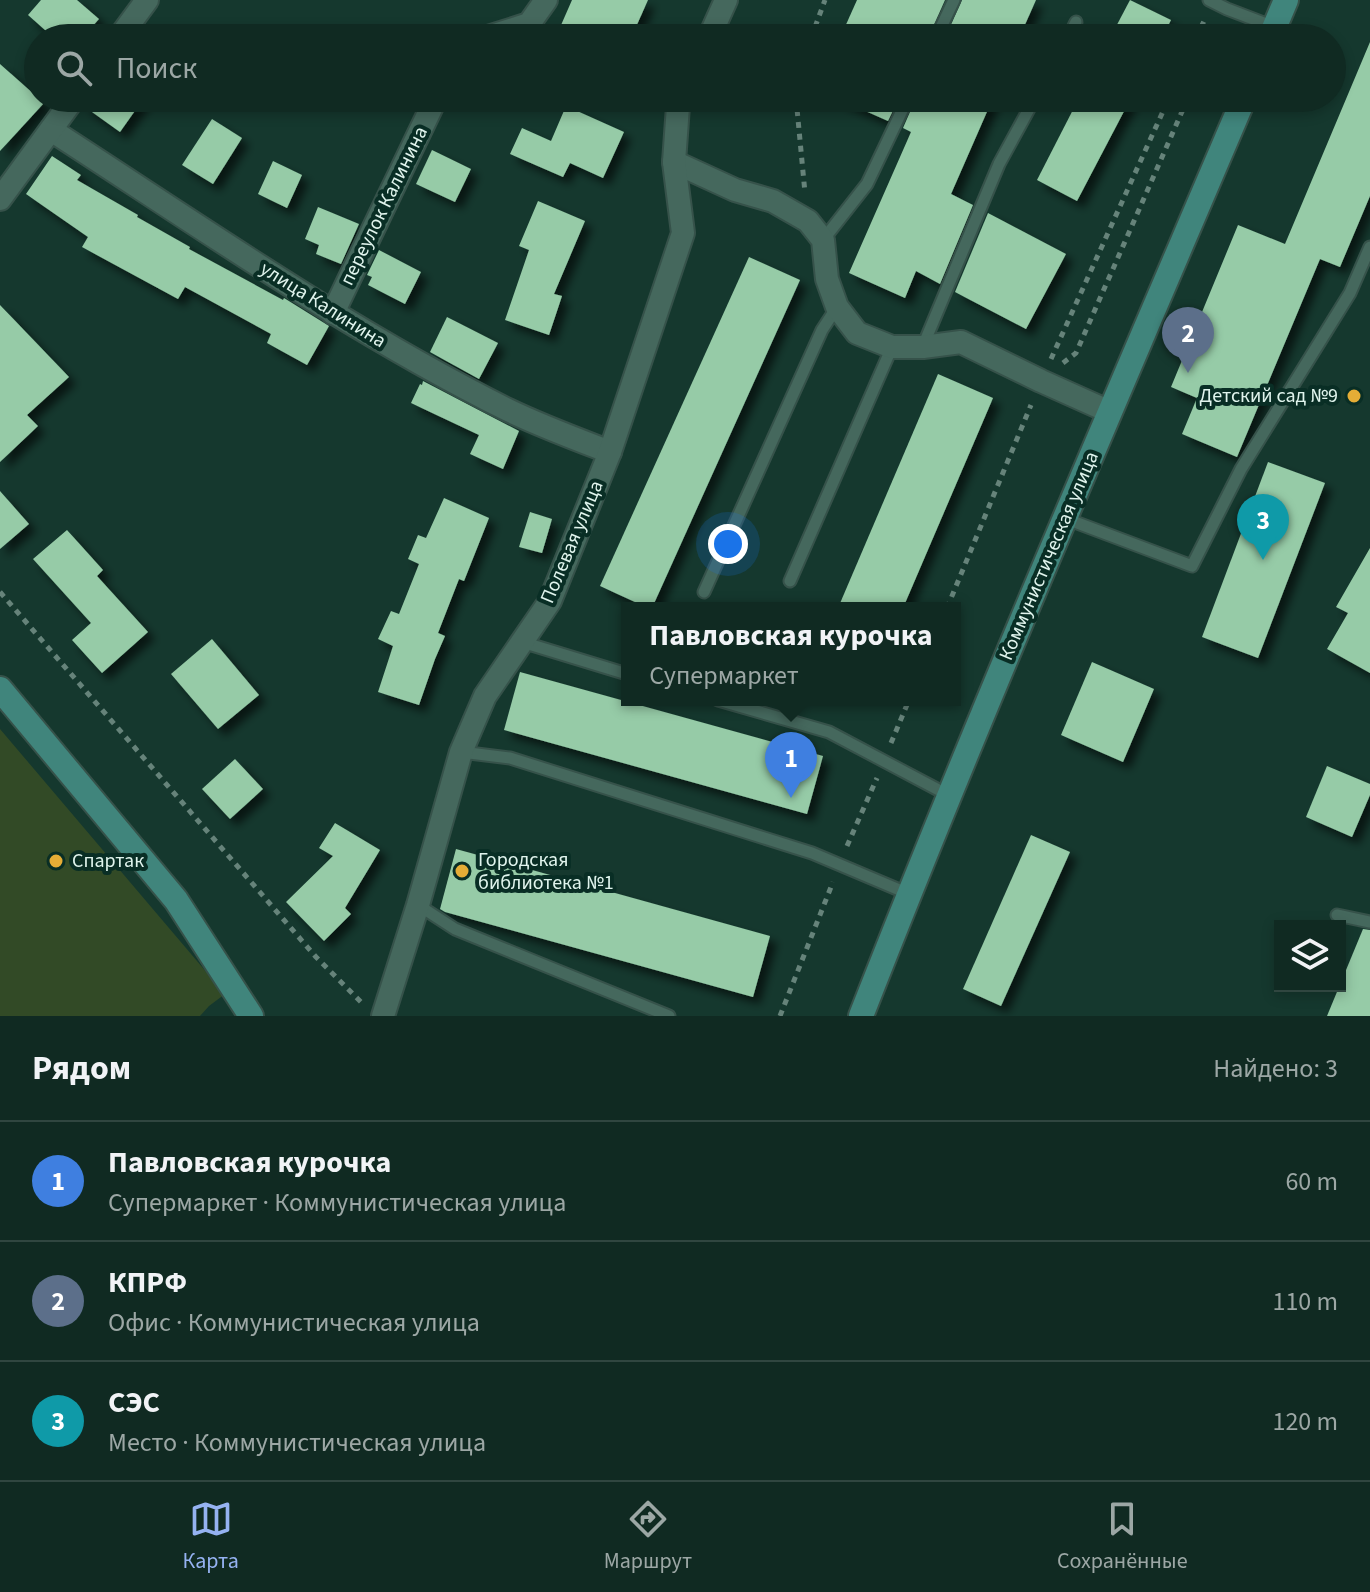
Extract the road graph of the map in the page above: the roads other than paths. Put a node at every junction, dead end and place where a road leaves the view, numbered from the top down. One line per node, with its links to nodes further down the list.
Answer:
1 (147, 0): 7 (street)
2 (546, 0): 8 (street)
3 (726, 0): 9 (street)
4 (954, 0): 10 (lane)
5 (1209, 0): 11 (lane)
6 (1286, 0): 12 (main road)
7 (129, 24)
8 (529, 24)
9 (715, 24)
10 (943, 24)
11 (1255, 24)
12 (1276, 24)
13 (64, 112): 19 (street)
14 (429, 112): 25 (street, переулок Калинина)
15 (678, 112): 20 (street, Полевая улица)
16 (901, 112): 22 (lane)
17 (1027, 112): 27 (lane)
18 (1238, 112): 28 (main road, Коммунистическая улица)
19 (51, 130): 21 (street); 25 (street, улица Калинина)
20 (674, 162): 22 (street); 29 (street, Полевая улица)
21 (0, 199)
22 (823, 240): 24 (street)
23 (1370, 247): 30 (lane)
24 (837, 307): 26 (street); 32 (lane)
25 (333, 313): 29 (street, улица Калинина)
26 (892, 347): 27 (street); 31 (lane)
27 (923, 347): 28 (street)
28 (1110, 412): 30 (main road, Коммунистическая улица)
29 (610, 452): 33 (street, Полевая улица)
30 (1064, 518): 38 (main road, Коммунистическая улица)
31 (790, 581)
32 (704, 592)
33 (522, 642): 34 (lane); 37 (street, Полевая улица)
34 (621, 672)
35 (0, 689): 44 (main road)
36 (739, 706): 38 (lane)
37 (461, 752): 39 (lane); 40 (street, Полевая улица)
38 (950, 796): 39 (main road, Коммунистическая улица)
39 (909, 894): 46 (main road, Коммунистическая улица)
40 (418, 905): 43 (street, Полевая улица); 45 (lane)
41 (1337, 915): 42 (lane)
42 (1370, 922)
43 (374, 1011)
44 (251, 1016)
45 (669, 1016)
46 (861, 1016)

